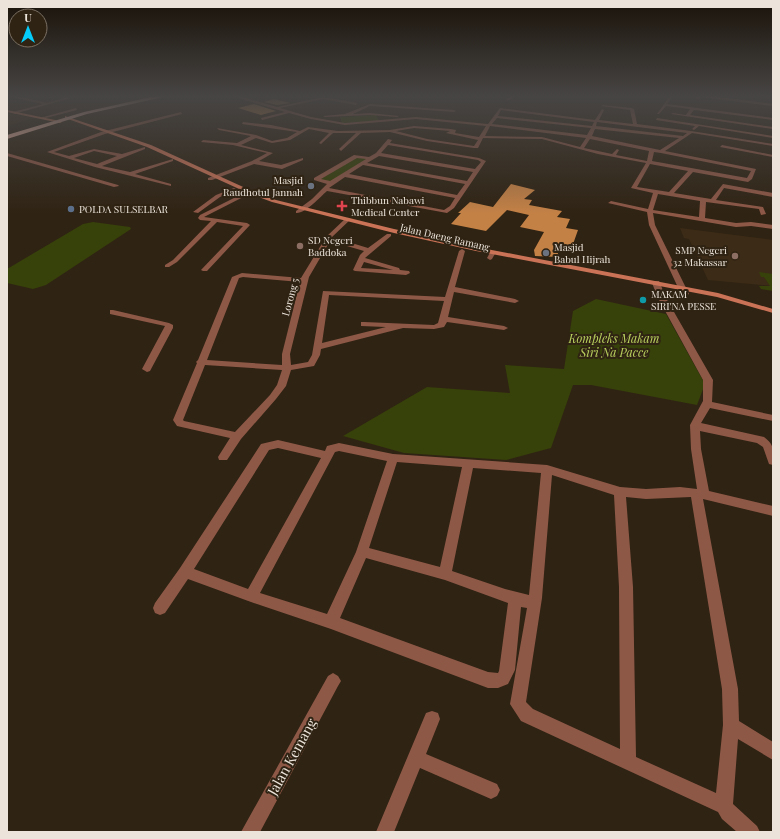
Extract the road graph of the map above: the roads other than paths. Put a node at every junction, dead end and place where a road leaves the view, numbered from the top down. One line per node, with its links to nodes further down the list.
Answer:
1 (96, 135): 45 (street)
2 (113, 135): 26 (main road, Jalan Daeng Ramang)
3 (251, 135): 17 (street)
4 (295, 135): 17 (street)
5 (329, 135): 27 (street)
6 (356, 135): 37 (street)
7 (407, 135): 21 (street)
8 (460, 135): 21 (street)
9 (483, 135): 21 (street)
10 (544, 135): 22 (street)
11 (573, 135): 18 (street)
12 (630, 135): 23 (street)
13 (663, 135): 19 (street)
14 (687, 135): 19 (street)
15 (711, 135): 33 (street)
16 (761, 135): 20 (street)
17 (256, 136): 32 (street)
18 (589, 137): 30 (street); 36 (street)
19 (684, 137): 31 (street)
20 (773, 137)
21 (481, 138): 22 (street)
22 (542, 138): 36 (street)
23 (645, 138)
24 (391, 139): 29 (street)
25 (204, 141): 32 (street)
26 (134, 143): 35 (main road, Jalan Daeng Ramang); 57 (main road, Jalan Daeng Ramang)
27 (321, 143)
28 (666, 143): 31 (street)
29 (387, 144): 41 (street); 54 (street)
30 (621, 144): 38 (street); 43 (street)
31 (674, 144): 39 (street)
32 (237, 145): 49 (street)
33 (773, 145)
34 (722, 146): 44 (street)
35 (143, 148): 42 (street); 48 (main road, Jalan Daeng Ramang)
36 (581, 149): 43 (street)
37 (341, 150)
38 (652, 150): 39 (street); 50 (street)
39 (661, 152): 53 (street)
40 (7, 154): 61 (street)
41 (378, 154): 47 (street); 54 (street)
42 (122, 156): 45 (street); 52 (street)
43 (613, 156): 50 (street)
44 (773, 156)
45 (69, 158): 52 (street)
46 (301, 159): 49 (street)
47 (371, 159): 51 (street); 59 (street)
48 (171, 160): 55 (street); 57 (main road, Jalan Daeng Ramang)
49 (254, 162): 57 (street)
50 (649, 162): 53 (street); 64 (street)
51 (362, 164): 56 (street); 58 (street)
52 (98, 166): 55 (street)
53 (693, 169): 66 (street)
54 (476, 171): 58 (street)
55 (130, 174): 60 (street)
56 (344, 175): 59 (street); 68 (street)
57 (214, 178): 63 (main road, Jalan Daeng Ramang); 65 (main road, Jalan Daeng Ramang)
58 (469, 183): 68 (street)
59 (331, 184): 62 (street)
60 (169, 185)
61 (116, 186)
62 (327, 189): 68 (street); 72 (street)
63 (234, 190): 65 (main road, Jalan Daeng Ramang); 74 (street)
64 (656, 191): 66 (street); 73 (street)
65 (247, 193): 72 (main road, Jalan Daeng Ramang); 77 (street)
66 (671, 193): 69 (street)
67 (773, 195): 70 (street)
68 (459, 197)
69 (703, 199): 70 (street); 76 (street)
70 (712, 201): 75 (street)
71 (611, 203): 73 (street)
72 (301, 210): 78 (main road, Jalan Daeng Ramang)
73 (650, 211): 76 (street); 92 (street)
74 (196, 212)
75 (763, 214)
76 (702, 219): 79 (street)
77 (216, 220): 87 (street); 88 (street)
78 (345, 221): 80 (main road, Jalan Daeng Ramang); 81 (street, Lorong 5); 82 (main road, Jalan Daeng Ramang)
79 (773, 227)
80 (389, 235): 82 (main road, Jalan Daeng Ramang); 83 (street)
81 (328, 238): 83 (street); 89 (street, Lorong 5)
82 (429, 241): 84 (main road, Jalan Daeng Ramang); 85 (main road, Jalan Daeng Ramang)
83 (368, 250): 86 (street)
84 (462, 251): 85 (main road, Jalan Daeng Ramang); 91 (street)
85 (491, 255): 90 (main road, Jalan Daeng Ramang)
86 (361, 259): 86 (street)
87 (167, 266)
88 (204, 270)
89 (304, 280): 103 (street); 104 (street, Lorong 5)
90 (656, 286): 92 (main road, Jalan Daeng Ramang); 106 (street)
91 (452, 289): 93 (street); 94 (street)
92 (685, 291): 95 (main road, Jalan Daeng Ramang); 97 (main road, Jalan Daeng Ramang)
93 (448, 298): 98 (street); 102 (street)
94 (515, 301)
95 (773, 311)
96 (113, 312): 105 (street)
97 (773, 317)
98 (444, 319): 100 (street); 101 (street)
99 (364, 324): 100 (street)
100 (402, 326): 102 (street)
101 (504, 328)
102 (317, 347): 104 (street)
103 (200, 362): 104 (street); 109 (street)
104 (288, 368): 109 (street)
105 (148, 369)
106 (707, 404): 107 (street); 108 (street)
107 (773, 418)
108 (695, 425): 113 (street); 117 (street)
109 (237, 436): 111 (street)
110 (327, 455): 112 (street); 120 (street); 122 (street)
111 (223, 457)
112 (393, 458): 114 (street); 119 (street)
113 (773, 461)
114 (468, 464): 115 (street); 121 (street)
115 (547, 469): 116 (street); 124 (street)
116 (620, 492): 117 (street); 132 (street)
117 (700, 494): 118 (street); 129 (street)
118 (773, 511)
119 (362, 552): 121 (street); 126 (street)
120 (185, 572): 122 (street); 125 (street)
121 (445, 574): 123 (street)
122 (251, 596): 126 (street)
123 (516, 599): 124 (street); 126 (street)
124 (534, 602): 132 (street)
125 (160, 608)
126 (331, 622)
127 (333, 681): 135 (street, Jalan Kemang)
128 (432, 719): 131 (street)
129 (731, 725): 130 (street); 134 (street)
130 (773, 752)
131 (416, 758): 133 (street); 136 (street)
132 (628, 761): 134 (street)
133 (491, 790)
134 (724, 806): 137 (street)
135 (250, 832)
136 (385, 832)
137 (751, 832)

